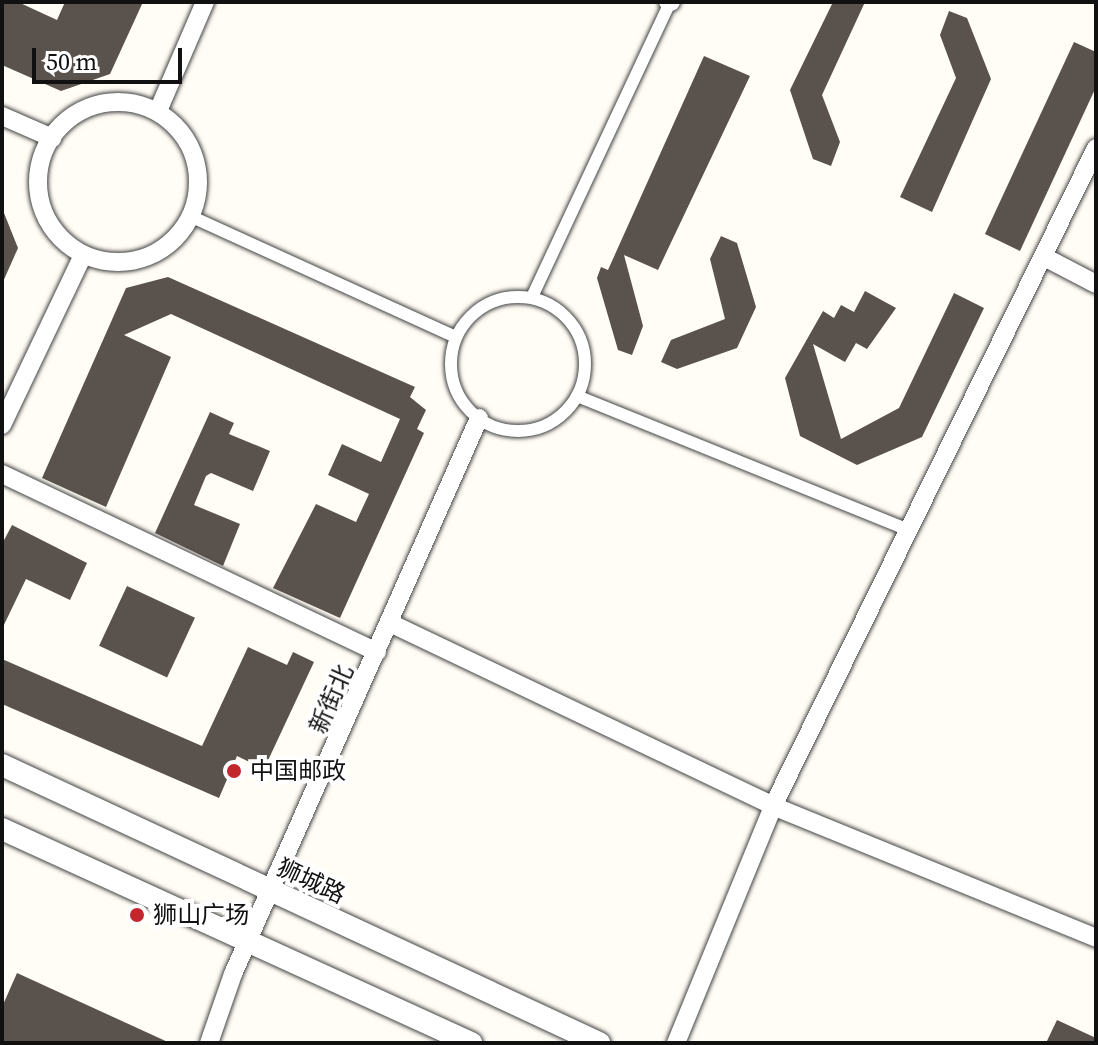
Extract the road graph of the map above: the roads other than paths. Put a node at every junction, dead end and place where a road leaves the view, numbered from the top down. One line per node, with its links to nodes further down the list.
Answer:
1 (205, 2): 3 (street)
2 (670, 2): 11 (street)
3 (158, 111): 5 (street); 7 (street)
4 (2, 116): 5 (street)
5 (52, 138): 8 (street)
6 (1096, 148): 9 (street)
7 (190, 216): 8 (street); 12 (street)
8 (83, 255): 15 (street)
9 (1046, 258): 10 (street); 17 (street)
10 (1096, 284)
11 (532, 297): 12 (street); 13 (street)
12 (456, 337): 14 (street)
13 (577, 396): 14 (street); 17 (street)
14 (479, 418): 18 (street, 新街北)
15 (2, 425)
16 (2, 474): 19 (street)
17 (909, 530): 21 (street)
18 (390, 623): 19 (street, 新街北); 21 (street)
19 (377, 652): 23 (street, 新街北)
20 (2, 765): 23 (street, 狮城路)
21 (773, 806): 24 (street); 29 (street)
22 (2, 829): 25 (street)
23 (273, 892): 25 (street, 新街北); 28 (street, 狮城路)
24 (1096, 938)
25 (249, 943): 26 (street, 新街北); 27 (street)
26 (209, 1043)
27 (471, 1043)
28 (599, 1043)
29 (676, 1043)

